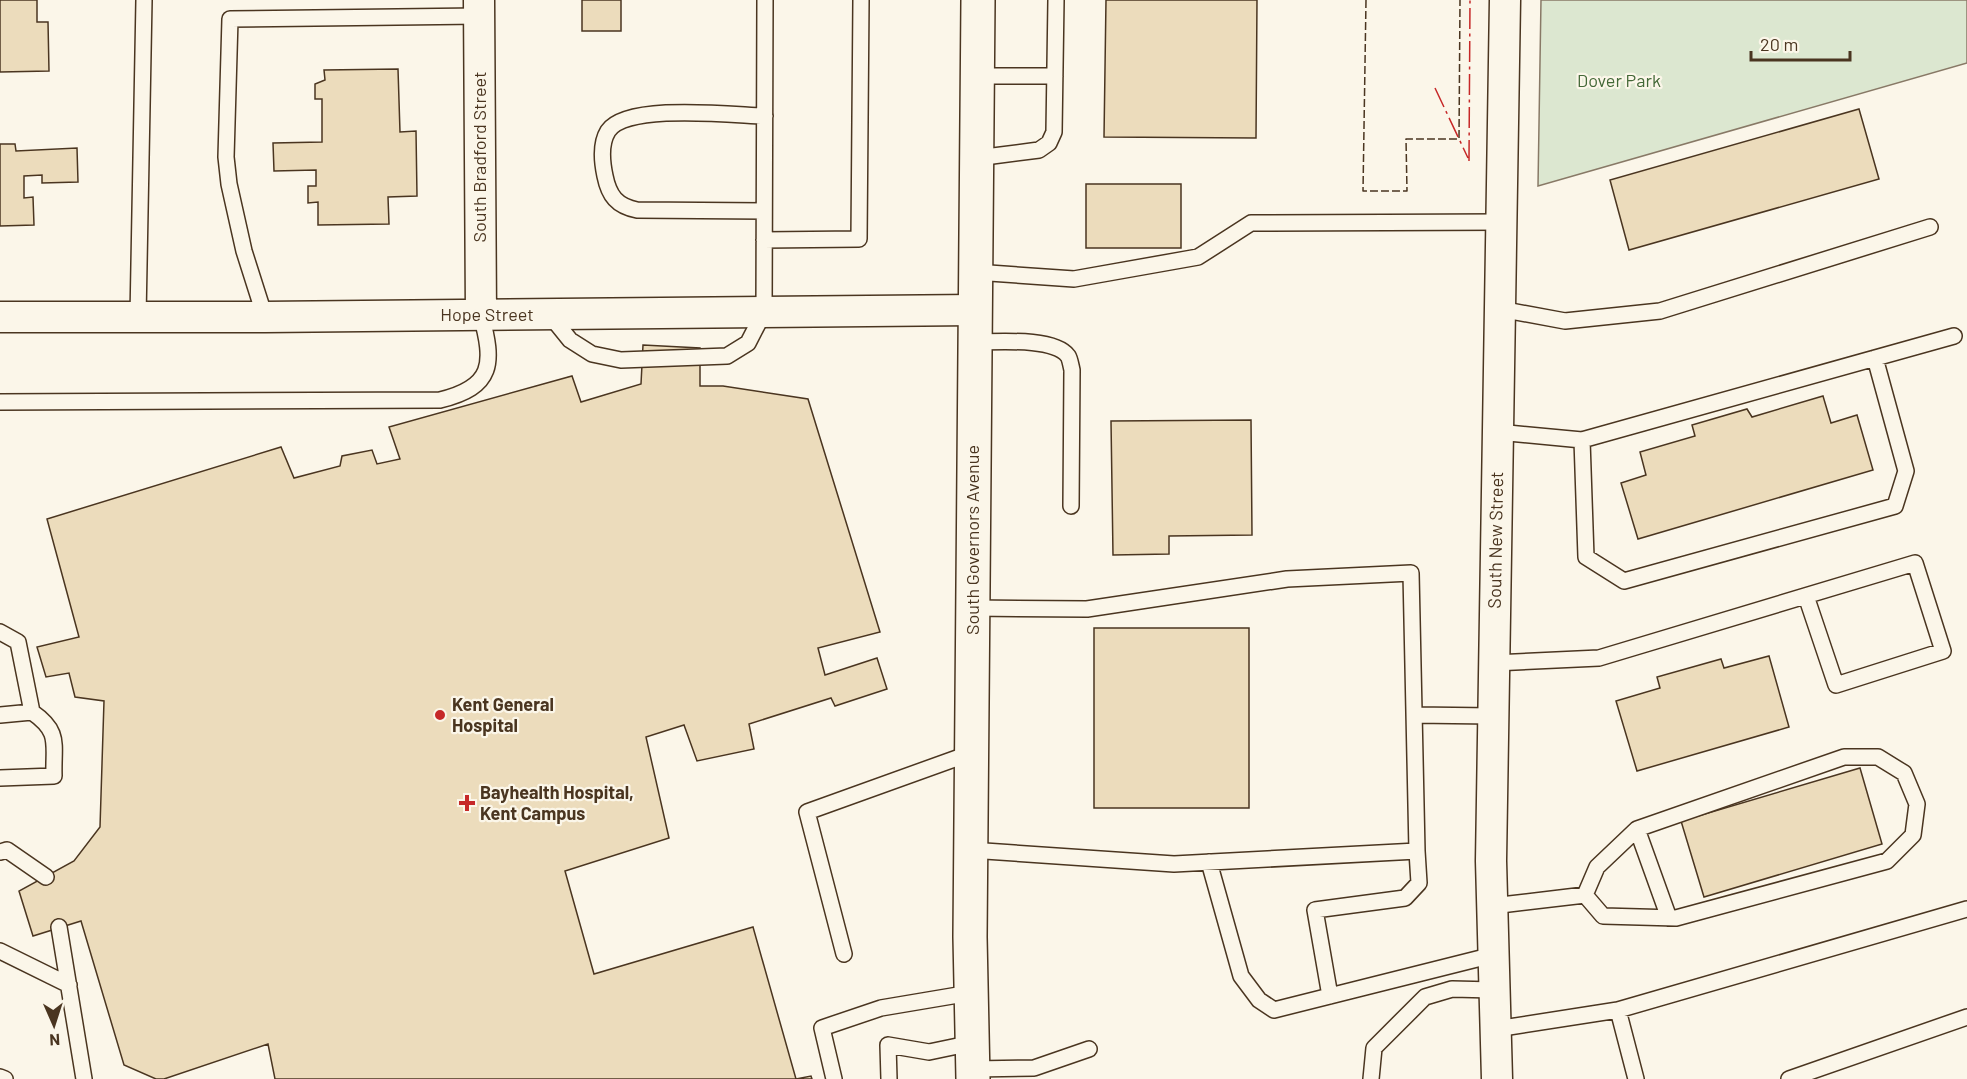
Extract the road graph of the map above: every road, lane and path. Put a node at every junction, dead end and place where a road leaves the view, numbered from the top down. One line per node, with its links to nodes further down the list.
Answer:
1 (144, 0): 23 (lane)
2 (765, 0): 10 (lane)
3 (861, 0): 15 (lane)
4 (978, 0): 8 (main road, South Governors Avenue)
5 (1056, 0): 9 (lane)
6 (1505, 0): 13 (street, South New Street)
7 (479, 8): 20 (street, South Bradford Street); 21 (lane)
8 (976, 76): 9 (lane); 11 (main road, South Governors Avenue)
9 (1055, 76): 11 (lane)
10 (765, 116): 12 (lane); 12 (lane)
11 (976, 158): 16 (main road, South Governors Avenue)
12 (764, 211): 15 (lane)
13 (1501, 222): 16 (lane); 17 (street, South New Street)
14 (1930, 226): 17 (lane)
15 (764, 240): 18 (lane)
16 (975, 272): 24 (main road, South Governors Avenue)
17 (1500, 309): 28 (street, South New Street)
18 (764, 312): 19 (street, Hope Street); 19 (lane); 24 (street, Hope Street)
19 (549, 314): 20 (street, Hope Street)
20 (481, 315): 21 (street, Hope Street); 27 (lane)
21 (265, 316): 23 (street, Hope Street)
22 (0, 317): 23 (street, Hope Street)
23 (138, 317)
24 (974, 326): 30 (lane); 32 (main road, South Governors Avenue)
25 (1954, 336): 26 (lane)
26 (1875, 358): 29 (lane); 29 (lane)
27 (0, 402)
28 (1498, 432): 29 (lane); 34 (street, South New Street)
29 (1582, 440)
30 (1071, 506)
31 (1806, 596): 31 (lane); 34 (lane)
32 (972, 608): 37 (lane); 39 (main road, South Governors Avenue)
33 (0, 632): 35 (lane)
34 (1494, 663): 38 (street, South New Street)
35 (32, 711): 36 (lane); 40 (lane)
36 (0, 715)
37 (1414, 715): 38 (lane); 43 (lane)
38 (1493, 716): 48 (street, South New Street)
39 (971, 753): 42 (main road, South Governors Avenue); 53 (lane)
40 (0, 778)
41 (1637, 829): 47 (lane); 50 (lane); 50 (lane)
42 (970, 850): 45 (lane); 57 (main road, South Governors Avenue)
43 (1417, 851): 45 (lane); 58 (lane)
44 (0, 852): 46 (lane)
45 (1209, 862): 58 (lane)
46 (46, 876)
47 (1585, 895): 48 (lane); 50 (lane)
48 (1492, 906): 54 (street, South New Street)
49 (1967, 909): 59 (lane)
50 (1669, 918)
51 (59, 927): 55 (lane)
52 (0, 951): 55 (lane)
53 (844, 954)
54 (1493, 955): 56 (street, South New Street); 58 (lane)
55 (69, 985): 66 (lane)
56 (1494, 990): 61 (street, South New Street); 69 (lane)
57 (970, 993): 63 (main road, South Governors Avenue); 67 (lane)
58 (1330, 996)
59 (1618, 1010): 61 (lane); 71 (lane)
60 (1967, 1017): 72 (lane)
61 (1496, 1029): 70 (street, South New Street)
62 (1089, 1049): 63 (lane)
63 (973, 1064): 68 (lane)
64 (0, 1077): 65 (lane)
65 (5, 1079)
66 (84, 1079)
67 (834, 1079)
68 (889, 1079)
69 (1371, 1079)
70 (1497, 1079)
71 (1636, 1079)
72 (1789, 1079)

